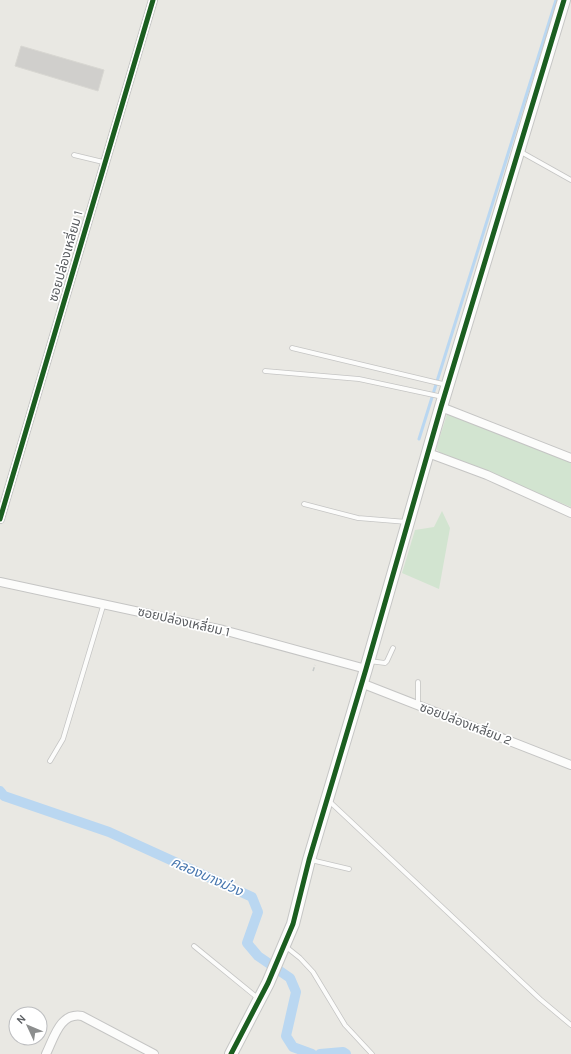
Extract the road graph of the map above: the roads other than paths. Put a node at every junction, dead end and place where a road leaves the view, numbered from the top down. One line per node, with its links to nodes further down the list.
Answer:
1 (152, 0): 5 (street, ซอยปล่องเหลี่ยม 1)
2 (564, 0): 3 (street)
3 (519, 150): 6 (lane); 9 (street)
4 (74, 155): 5 (lane)
5 (103, 162): 15 (street, ซอยปล่องเหลี่ยม 1)
6 (571, 180)
7 (292, 348): 9 (lane)
8 (265, 371): 10 (lane)
9 (447, 385): 10 (street)
10 (442, 402): 11 (street); 12 (street)
11 (428, 453): 14 (street); 16 (street)
12 (571, 458)
13 (304, 504): 16 (lane)
14 (571, 513)
15 (0, 518)
16 (408, 522): 20 (street)
17 (0, 582): 18 (street, ซอยปล่องเหลี่ยม 1)
18 (104, 603): 20 (street, ซอยปล่องเหลี่ยม 1); 24 (lane)
19 (393, 648): 20 (lane)
20 (367, 665): 22 (street)
21 (418, 682): 23 (lane)
22 (361, 683): 23 (street, ซอยปล่องเหลี่ยม 2); 26 (street)
23 (418, 704): 25 (street, ซอยปล่องเหลี่ยม 2)
24 (50, 761)
25 (571, 764)
26 (328, 799): 27 (street); 32 (lane)
27 (309, 860): 28 (lane); 30 (street)
28 (349, 869)
29 (194, 946): 31 (lane)
30 (282, 951): 31 (street); 36 (lane)
31 (259, 999): 35 (street)
32 (571, 1025)
33 (46, 1054): 34 (street)
34 (154, 1054)
35 (231, 1054)
36 (372, 1054)

